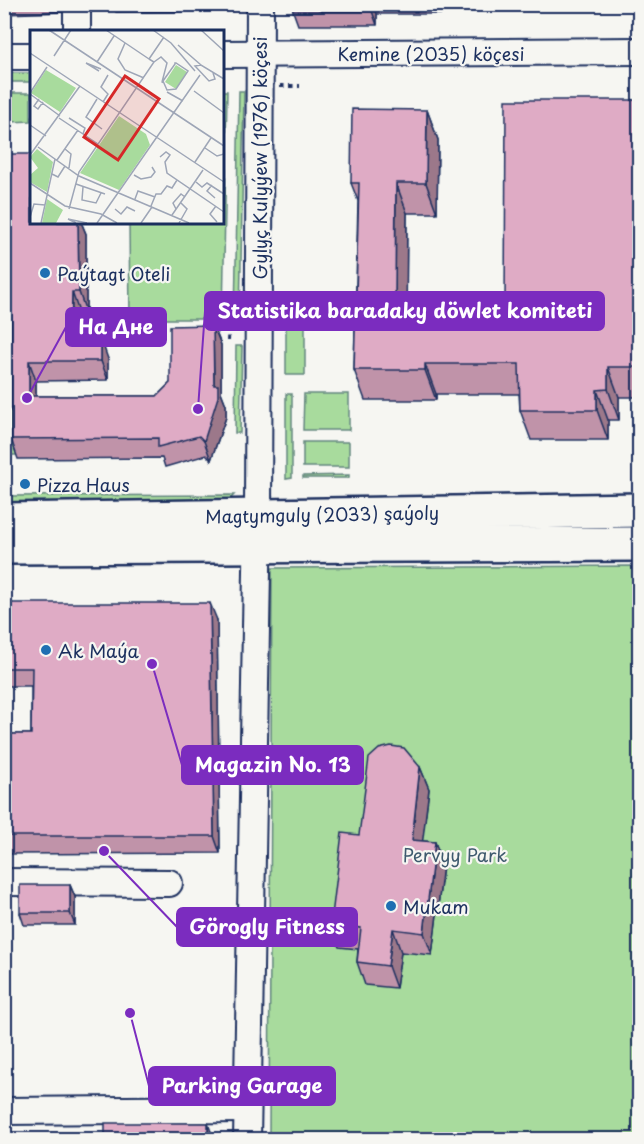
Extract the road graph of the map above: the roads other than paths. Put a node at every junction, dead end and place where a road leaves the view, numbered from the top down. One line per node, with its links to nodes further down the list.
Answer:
1 (77, 4): 3 (street)
2 (260, 4): 6 (street, Gylyç Kulyýew (1976) köçesi)
3 (77, 30)
4 (639, 51): 6 (street, Kemine (2035) köçesi)
5 (224, 54): 6 (street, Kemine (2035) köçesi)
6 (260, 54): 11 (street, Gylyç Kulyýew (1976) köçesi)
7 (4, 56): 8 (street)
8 (30, 56)
9 (639, 510): 11 (main road, Magtymguly (2033) şaýoly)
10 (4, 520): 11 (main road, Magtymguly (2033) şaýoly)
11 (257, 530): 12 (main road, Magtymguly (2033) şaýoly); 13 (main road, Magtymguly (2033) şaýoly); 16 (street, Gylyç Kulyýew (1976) köçesi)
12 (639, 544)
13 (4, 547)
14 (4, 882): 15 (street)
15 (169, 884)
16 (247, 1109): 17 (street); 18 (street, Gylyç Kulyýew (1976) köçesi)
17 (4, 1111)
18 (247, 1140)

